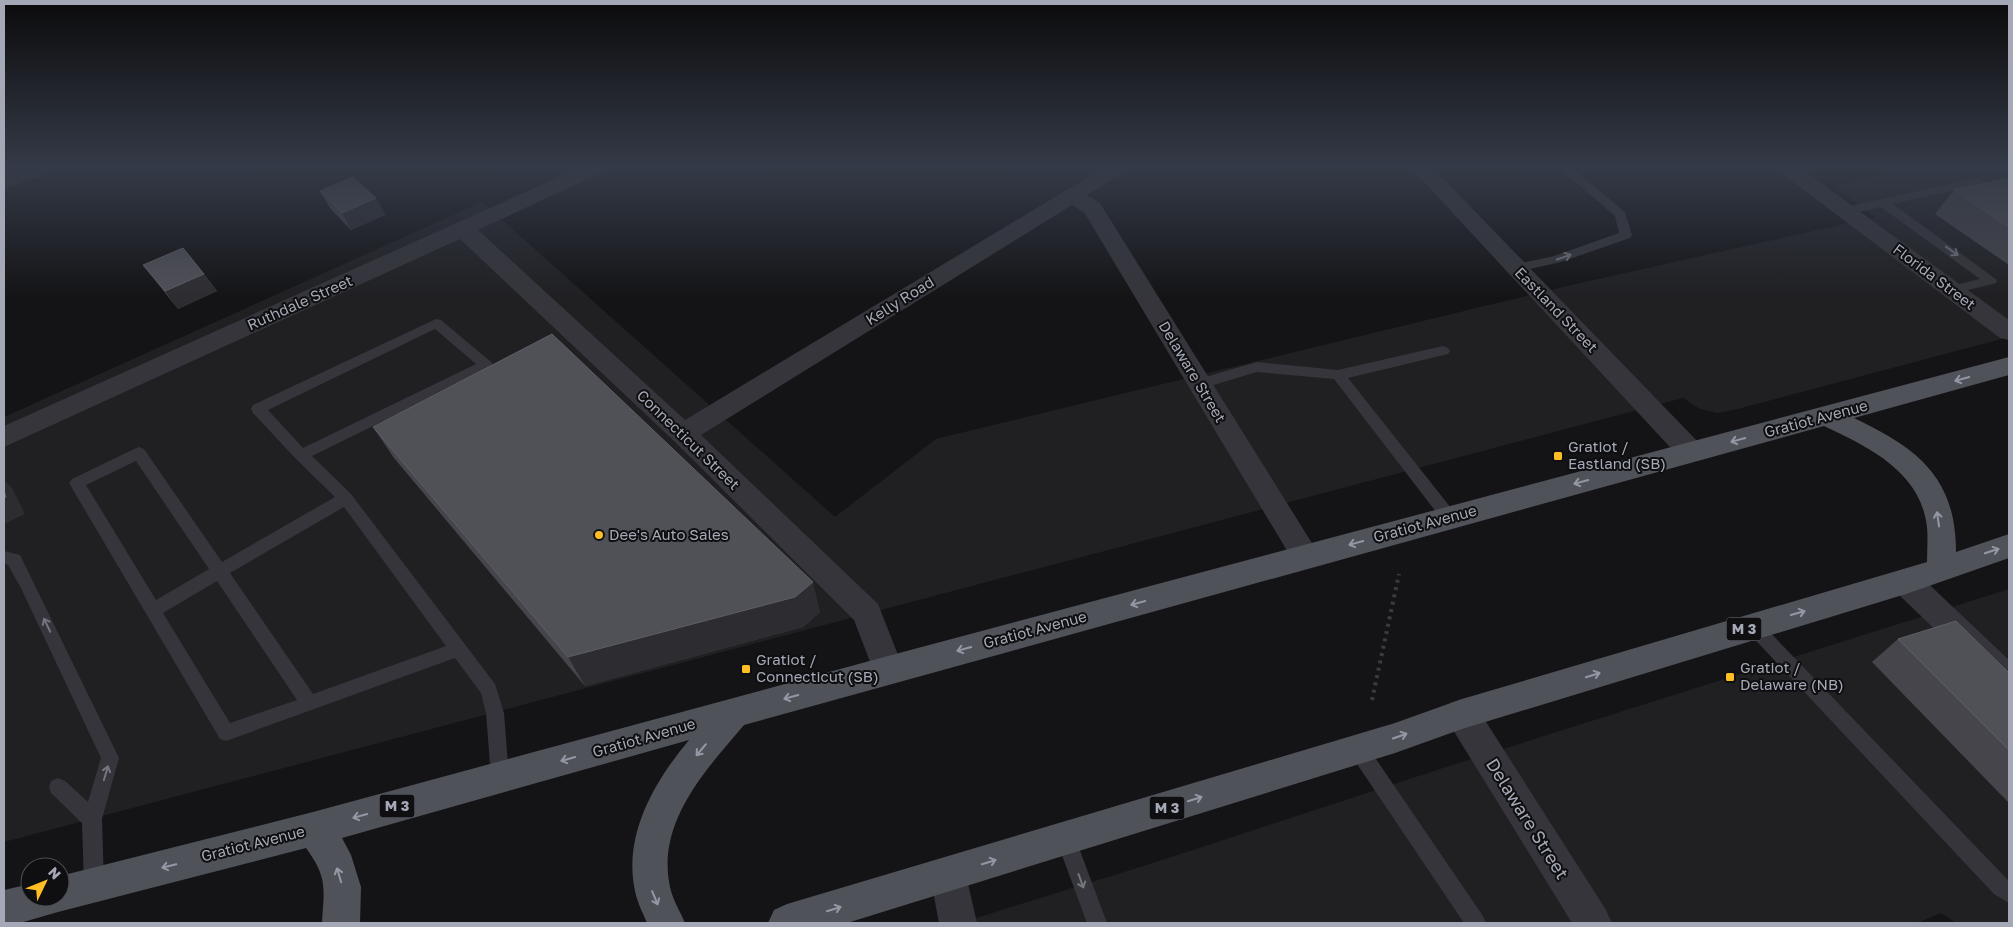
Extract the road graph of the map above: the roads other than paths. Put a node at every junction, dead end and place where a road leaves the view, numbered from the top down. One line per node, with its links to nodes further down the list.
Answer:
1 (502, 211): 8 (street, Ruthdale Street)
2 (1046, 211): 17 (street, Kelly Road)
3 (1094, 211): 15 (street, Delaware Street)
4 (1462, 211): 9 (street, Eastland Street)
5 (1617, 211): 9 (lane, one-way to 5)
6 (1846, 211): 10 (street, Florida Street)
7 (1897, 211): 10 (lane, one-way to 10)
8 (463, 229): 17 (street, Connecticut Street); 18 (street, Ruthdale Street)
9 (1516, 268): 19 (street, Eastland Street)
10 (1952, 290): 11 (street, Florida Street)
11 (2009, 332)
12 (1443, 351): 14 (lane)
13 (2009, 366): 16 (main road, Gratiot Avenue / M 3, one-way to 16)
14 (1338, 375): 15 (lane); 22 (lane)
15 (1200, 384): 24 (street, Delaware Street)
16 (1826, 416): 19 (main road, Gratiot Avenue / M 3, one-way to 19); 26 (main road, one-way to 16)
17 (683, 434): 32 (street, Connecticut Street)
18 (4, 437)
19 (1691, 452): 22 (main road, Gratiot Avenue / M 3, one-way to 22)
20 (301, 455): 20 (lane); 21 (lane)
21 (346, 498): 27 (lane); 31 (lane)
22 (1449, 517): 24 (main road, Gratiot Avenue / M 3, one-way to 24)
23 (2009, 546): 26 (main road, M 3, one-way to 23)
24 (1305, 556): 32 (main road, Gratiot Avenue / M 3, one-way to 32)
25 (4, 557): 40 (lane, one-way to 25)
26 (1942, 568): 28 (main road, M 3)
27 (220, 571): 29 (lane); 29 (lane); 34 (lane)
28 (1906, 582): 30 (main road, M 3, one-way to 28); 33 (street)
29 (153, 610): 34 (lane)
30 (1753, 626): 36 (main road, M 3, one-way to 30); 46 (lane)
31 (459, 649): 34 (lane); 38 (lane)
32 (888, 670): 35 (main road, Gratiot Avenue / M 3, one-way to 35)
33 (2009, 680)
34 (309, 703)
35 (733, 713): 38 (main road, Gratiot Avenue / M 3, one-way to 38); 50 (main road, one-way to 50)
36 (1462, 714): 37 (main road, M 3, one-way to 36); 55 (street, Delaware Street)
37 (1358, 749): 42 (main road, M 3, one-way to 37); 54 (lane)
38 (500, 777): 41 (main road, Gratiot Avenue / M 3, one-way to 41)
39 (58, 787): 40 (lane)
40 (92, 819): 44 (lane)
41 (313, 829): 44 (main road, Gratiot Avenue / M 3, one-way to 44); 49 (main road, one-way to 41)
42 (1066, 839): 43 (main road, M 3, one-way to 42); 53 (lane, one-way to 53)
43 (948, 875): 51 (main road, M 3, one-way to 43); 52 (street)
44 (94, 885): 45 (main road, Gratiot Avenue / M 3)
45 (70, 891)
46 (2009, 893)
47 (20, 905): 48 (main road)
48 (4, 909)
49 (341, 923)
50 (666, 923)
51 (787, 923)
52 (958, 923)
53 (1097, 923)
54 (1476, 923)
55 (1593, 923)

